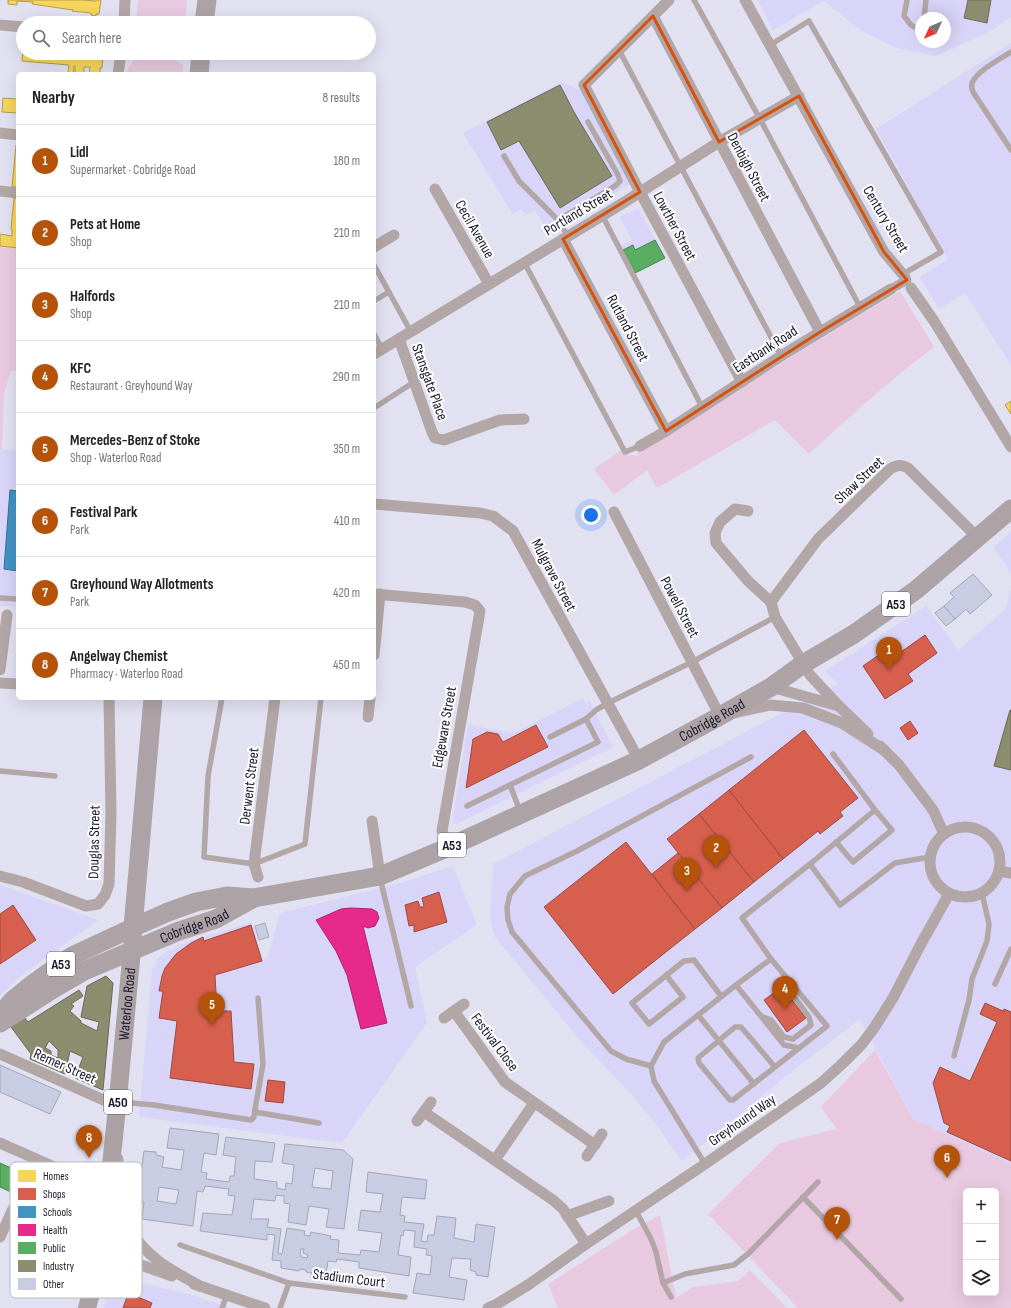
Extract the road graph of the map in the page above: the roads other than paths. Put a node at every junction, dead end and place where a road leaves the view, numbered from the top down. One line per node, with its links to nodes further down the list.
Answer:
1 (125, 0): 9 (street)
2 (207, 0): 10 (highway)
3 (669, 0): 11 (street)
4 (694, 0): 23 (lane)
5 (745, 0): 15 (street, Century Street)
6 (907, 0): 14 (lane)
7 (926, 0): 8 (lane)
8 (925, 12)
9 (124, 16)
10 (205, 16)
11 (653, 16): 16 (street); 27 (street, Denbigh Street)
12 (0, 25): 13 (street)
13 (16, 26)
14 (915, 27)
15 (770, 45): 22 (street, Century Street); 42 (lane)
16 (619, 50): 30 (lane); 33 (street, Lowther Street)
17 (1011, 52): 28 (lane)
18 (120, 60): 20 (street)
19 (200, 60): 21 (highway)
20 (118, 72)
21 (199, 72)
22 (799, 96): 23 (street, Portland Street); 42 (street, Century Street)
23 (760, 119): 27 (street, Portland Street); 47 (lane)
24 (588, 122): 36 (lane)
25 (0, 133): 26 (street)
26 (16, 134)
27 (719, 142): 30 (street, Portland Street); 49 (street, Denbigh Street)
28 (1011, 150)
29 (504, 156): 36 (lane)
30 (681, 167): 33 (street, Portland Street); 52 (lane)
31 (435, 189): 43 (street, Cecil Avenue)
32 (0, 191): 34 (street)
33 (640, 192): 35 (street, Portland Street); 54 (street, Lowther Street)
34 (16, 193)
35 (602, 215): 38 (street, Portland Street); 56 (lane)
36 (558, 220): 38 (lane)
37 (394, 235): 39 (street)
38 (565, 237): 40 (street, Portland Street); 58 (street, Rutland Street)
39 (376, 246)
40 (524, 262): 43 (street, Portland Street); 59 (lane)
41 (376, 269): 45 (lane)
42 (907, 280): 44 (street, Eastbank Road); 60 (street, Century Street)
43 (488, 284): 48 (street, Portland Street)
44 (891, 288): 47 (street, Eastbank Road)
45 (389, 292): 46 (lane); 48 (lane)
46 (376, 300)
47 (860, 307): 49 (street, Eastbank Road)
48 (411, 332): 50 (street, Portland Street)
49 (820, 332): 52 (street, Eastbank Road)
50 (399, 339): 51 (street, Portland Street); 53 (street, Stansgate Place)
51 (378, 352)
52 (781, 356): 54 (street, Eastbank Road)
53 (414, 382): 55 (lane); 57 (street, Stansgate Place)
54 (742, 382): 56 (street, Eastbank Road)
55 (376, 407)
56 (702, 407): 58 (street, Eastbank Road)
57 (524, 419)
58 (666, 431): 59 (street, Eastbank Road)
59 (640, 446)
60 (1011, 447)
61 (376, 504): 86 (street, Mulgrave Street)
62 (1011, 508): 65 (highway, Cobridge Road / A53)
63 (748, 511): 69 (street)
64 (614, 512): 74 (street, Powell Street)
65 (978, 538): 69 (street, Shaw Street); 75 (highway, Cobridge Road / A53)
66 (377, 594): 70 (street); 105 (street, Edgeware Street)
67 (0, 598): 68 (lane)
68 (16, 599)
69 (770, 602): 72 (street)
70 (376, 614)
71 (8, 615): 73 (street)
72 (775, 617): 74 (lane); 75 (street)
73 (2, 648): 76 (street)
74 (692, 662): 86 (lane); 88 (street, Powell Street)
75 (803, 664): 79 (highway, Cobridge Road / A53); 87 (street)
76 (0, 670)
77 (0, 683): 78 (street)
78 (16, 684)
79 (771, 687): 87 (street); 88 (highway, Cobridge Road / A53)
80 (109, 700): 111 (street, Douglas Street)
81 (153, 700): 117 (highway, Waterloo Road / A50)
82 (222, 700): 107 (lane)
83 (275, 700): 107 (street, Derwent Street)
84 (321, 700): 107 (lane)
85 (370, 700): 89 (street)
86 (608, 703): 90 (lane); 95 (street, Mulgrave Street)
87 (839, 706): 92 (street)
88 (720, 716): 92 (street); 95 (highway, Cobridge Road / A53)
89 (368, 717)
90 (586, 719): 91 (lane); 98 (lane)
91 (550, 738)
92 (884, 750): 103 (street)
93 (833, 754): 100 (lane)
94 (750, 757): 139 (lane)
95 (639, 760): 101 (highway, Cobridge Road / A53)
96 (0, 771): 97 (lane)
97 (55, 776)
98 (510, 785): 99 (lane); 101 (lane)
99 (467, 806)
100 (875, 810): 104 (lane); 104 (lane)
101 (521, 814): 105 (highway, Cobridge Road / A53)
102 (372, 821): 112 (street)
103 (944, 834): 106 (street); 109 (street)
104 (836, 842): 108 (lane)
105 (449, 847): 112 (highway, Cobridge Road / A53)
106 (930, 857): 108 (lane); 115 (street)
107 (254, 864): 113 (street, Derwent Street)
108 (810, 864): 120 (lane)
109 (999, 871): 110 (street); 114 (street)
110 (1011, 873)
111 (0, 876)
112 (380, 876): 116 (highway, Cobridge Road / A53); 128 (lane)
113 (258, 877)
114 (982, 893): 115 (street); 138 (lane)
115 (949, 894): 156 (street, Greyhound Way)
116 (254, 898): 117 (highway, Cobridge Road / A53); 119 (highway, Cobridge Road / A53)
117 (132, 928): 119 (highway, Waterloo Road / A50); 130 (highway, A53)
118 (1011, 949): 123 (lane)
119 (132, 950): 134 (highway, A53); 144 (main road, Waterloo Road / A50)
120 (771, 959): 122 (lane); 124 (lane)
121 (666, 975): 121 (lane); 125 (lane)
122 (786, 977): 132 (lane); 136 (lane)
123 (995, 984)
124 (736, 985): 125 (lane); 132 (lane)
125 (721, 996): 131 (lane)
126 (258, 998): 145 (lane)
127 (464, 1004): 129 (street, Festival Close)
128 (411, 1006)
129 (454, 1011): 133 (street, Festival Close); 143 (street, Festival Close)
130 (0, 1015)
131 (698, 1015): 135 (lane); 139 (lane)
132 (763, 1017): 136 (lane)
133 (444, 1018)
134 (0, 1022)
135 (718, 1040): 140 (lane); 141 (lane); 141 (lane)
136 (799, 1048): 140 (lane)
137 (0, 1054): 144 (street, Remer Street)
138 (954, 1056)
139 (651, 1066): 156 (lane)
140 (774, 1067): 141 (lane)
141 (754, 1084)
142 (431, 1102): 152 (street)
143 (534, 1103): 150 (street, Festival Close); 152 (street)
144 (118, 1104): 145 (lane); 147 (main road, Waterloo Road / A50)
145 (255, 1112): 146 (lane)
146 (319, 1123)
147 (116, 1127): 154 (main road, Waterloo Road / A50); 155 (street)
148 (602, 1134): 150 (street)
149 (0, 1143): 153 (street)
150 (594, 1145): 151 (street)
151 (587, 1156)
152 (495, 1160): 162 (street)
153 (43, 1162)
154 (112, 1162)
155 (118, 1162)
156 (705, 1164): 160 (street, Greyhound Way)
157 (818, 1182): 158 (lane)
158 (803, 1197): 169 (lane); 175 (lane)
159 (609, 1201): 162 (street)
160 (636, 1211): 164 (street, Greyhound Way); 169 (lane)
161 (10, 1216): 163 (street)
162 (567, 1216): 164 (street)
163 (0, 1238)
164 (586, 1244): 180 (street, Greyhound Way)
165 (142, 1245): 170 (street)
166 (180, 1245): 168 (lane, Stadium Court)
167 (142, 1265): 170 (street)
168 (289, 1283): 172 (lane, Stadium Court); 179 (lane)
169 (663, 1284): 173 (lane)
170 (200, 1286): 171 (street)
171 (227, 1295): 177 (lane); 178 (street)
172 (406, 1297)
173 (671, 1297)
174 (90, 1298): 176 (main road, Waterloo Road / A50)
175 (901, 1299)
176 (87, 1308)
177 (222, 1308)
178 (265, 1308)
179 (280, 1308)
180 (488, 1308)

